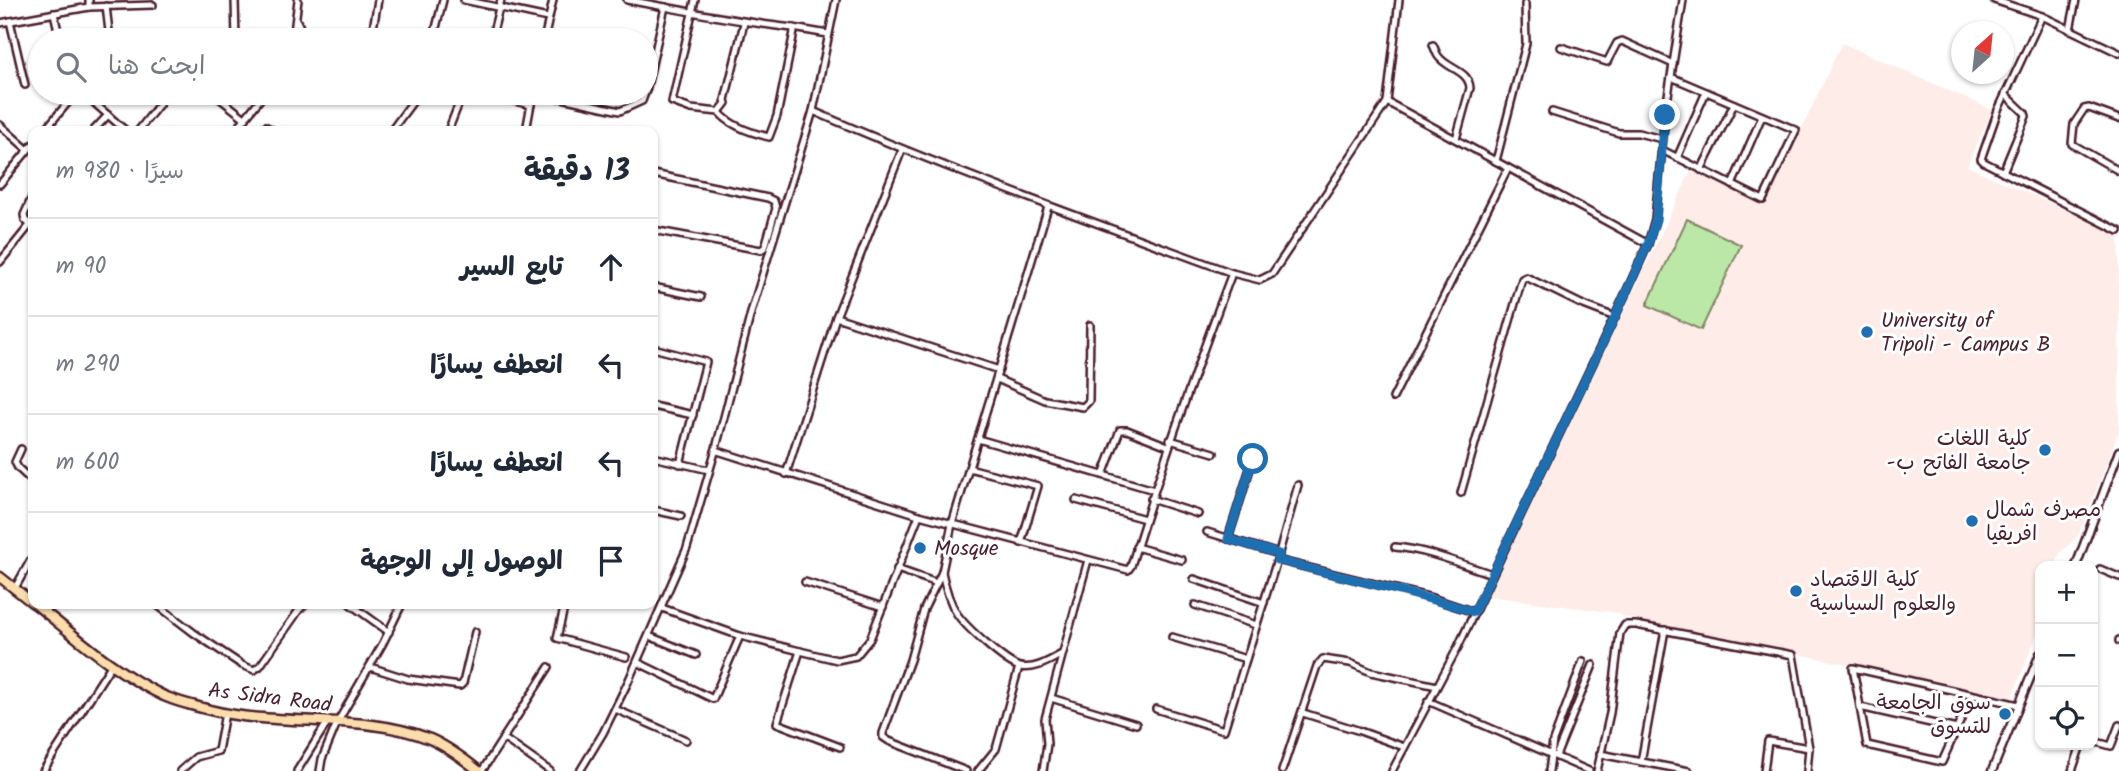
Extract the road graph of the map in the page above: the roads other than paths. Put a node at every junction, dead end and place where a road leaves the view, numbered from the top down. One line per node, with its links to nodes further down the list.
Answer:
1 (235, 0): 32 (street)
2 (298, 0): 27 (street)
3 (378, 0): 35 (street)
4 (443, 0): 36 (street)
5 (464, 0): 20 (street)
6 (501, 0): 20 (street)
7 (553, 0): 25 (street)
8 (627, 0): 21 (street)
9 (695, 0): 22 (street)
10 (836, 0): 41 (street)
11 (1399, 0): 51 (street)
12 (1683, 0): 46 (street)
13 (1994, 0): 15 (street)
14 (2076, 0): 40 (street)
15 (2004, 1): 24 (street)
16 (89, 3): 19 (street); 23 (street)
17 (1525, 4): 85 (street)
18 (153, 5): 19 (street)
19 (106, 6): 31 (street)
20 (499, 7): 25 (street); 37 (street)
21 (665, 7): 22 (street); 42 (street)
22 (692, 12): 29 (street); 64 (street)
23 (54, 13): 26 (street); 30 (street)
24 (2042, 16): 40 (street); 50 (street)
25 (548, 18): 38 (street)
26 (10, 21): 28 (street); 48 (street)
27 (297, 21): 33 (street); 34 (street)
28 (0, 23)
29 (744, 23): 39 (street); 64 (street)
30 (57, 28)
31 (109, 28)
32 (236, 28)
33 (296, 28)
34 (300, 28)
35 (373, 28)
36 (436, 28)
37 (494, 28)
38 (546, 28)
39 (793, 28): 41 (street); 64 (street)
40 (2070, 30): 45 (street)
41 (828, 34): 63 (street)
42 (658, 38)
43 (1433, 45): 79 (street)
44 (1561, 47): 46 (street)
45 (2119, 53)
46 (1673, 64): 47 (street)
47 (1671, 78): 49 (street); 80 (street)
48 (24, 85)
49 (1706, 92): 52 (street); 84 (street)
50 (2005, 94): 89 (street); 89 (street)
51 (1387, 102): 79 (street); 101 (street)
52 (1734, 104): 67 (street); 87 (street)
53 (65, 105): 71 (street)
54 (97, 105): 66 (street)
55 (159, 105): 74 (street)
56 (228, 105): 68 (street)
57 (256, 105): 68 (street)
58 (410, 105): 76 (street)
59 (458, 105): 77 (street)
60 (531, 105): 78 (street)
61 (593, 105): 62 (street)
62 (633, 105)
63 (813, 111): 82 (street); 117 (street)
64 (719, 112)
65 (1552, 112): 80 (street)
66 (108, 115): 72 (street); 73 (street)
67 (1762, 116): 92 (street); 92 (street)
68 (246, 119): 75 (street)
69 (2119, 119): 88 (street)
70 (0, 125): 81 (street)
71 (48, 126)
72 (98, 126)
73 (120, 126)
74 (142, 126)
75 (240, 126)
76 (395, 126)
77 (450, 126)
78 (527, 126)
79 (1456, 139): 85 (street)
80 (1662, 139): 83 (street)
81 (28, 150): 91 (street)
82 (902, 150): 94 (street); 104 (street)
83 (1662, 150): 84 (street); 99 (street)
84 (1676, 158): 87 (street)
85 (1496, 161): 86 (street)
86 (1508, 168): 99 (street); 110 (street)
87 (1701, 170): 92 (street)
88 (2119, 171)
89 (2003, 172): 98 (street)
90 (658, 176): 97 (street)
91 (0, 184)
92 (1732, 185)
93 (28, 203): 95 (street)
94 (1048, 207): 101 (street); 108 (street)
95 (28, 223)
96 (28, 230): 100 (street)
97 (658, 231)
98 (2119, 231)
99 (1648, 244): 105 (street)
100 (0, 262)
101 (1232, 273): 114 (street)
102 (658, 288): 103 (street)
103 (701, 297)
104 (836, 317): 108 (street); 124 (street)
105 (1615, 317): 129 (street); 151 (street)
106 (1090, 325): 109 (street)
107 (658, 349): 112 (street)
108 (999, 370): 109 (street)
109 (997, 379): 113 (street)
110 (1393, 398)
111 (658, 407): 112 (street)
112 (693, 415): 121 (street)
113 (978, 439): 122 (street); 125 (street)
114 (1169, 443): 118 (street); 125 (street); 128 (street)
115 (21, 449): 126 (street)
116 (2119, 451): 146 (street)
117 (715, 452): 123 (street); 124 (street)
118 (1214, 453)
119 (658, 458): 121 (street)
120 (1253, 459): 139 (street)
121 (680, 464): 123 (street)
122 (969, 468): 137 (street); 140 (street)
123 (709, 470): 162 (street)
124 (786, 474): 134 (street)
125 (1103, 475): 128 (street)
126 (28, 477)
127 (1298, 485): 143 (street)
128 (1154, 490): 130 (street)
129 (1461, 493)
130 (1152, 499): 133 (street); 136 (street)
131 (1076, 500): 136 (street)
132 (658, 511): 135 (street)
133 (1198, 514)
134 (919, 515): 137 (street); 148 (street)
135 (681, 516)
136 (1145, 520): 141 (street)
137 (952, 524): 140 (street); 150 (street)
138 (1207, 532): 139 (street)
139 (1228, 539): 143 (street)
140 (1021, 543): 144 (street)
141 (1136, 547): 144 (street); 145 (street)
142 (1395, 547): 151 (street)
143 (1278, 557): 159 (street); 169 (street)
144 (1088, 560): 178 (street)
145 (1182, 560)
146 (2078, 561)
147 (28, 565): 157 (street)
148 (897, 569): 156 (street); 161 (street)
149 (2100, 569): 153 (street)
150 (942, 572): 156 (street); 189 (street)
151 (1492, 574): 169 (street)
152 (0, 576): 157 (main road, As Sidra Road)
153 (2119, 577)
154 (1194, 579): 159 (street)
155 (805, 582): 161 (street)
156 (937, 583): 222 (street)
157 (15, 589): 158 (main road, As Sidra Road)
158 (28, 599)
159 (1264, 603): 170 (street)
160 (1195, 605): 170 (street)
161 (883, 607): 177 (street)
162 (662, 608): 174 (street); 175 (street)
163 (42, 609): 184 (main road, As Sidra Road)
164 (163, 609): 165 (street)
165 (300, 609)
166 (358, 609): 172 (street)
167 (400, 609): 172 (street)
168 (564, 609): 180 (street)
169 (1474, 612): 190 (street)
170 (1256, 625): 181 (street)
171 (1665, 630): 210 (street); 212 (street); 214 (street)
172 (389, 632): 187 (street)
173 (475, 632): 187 (street)
174 (649, 636): 179 (street); 183 (street)
175 (740, 636): 177 (street); 183 (street)
176 (1172, 637): 181 (street)
177 (800, 651): 208 (street)
178 (1063, 654): 189 (street); 192 (street)
179 (696, 655)
180 (626, 657)
181 (1246, 659): 197 (street)
182 (1583, 661): 213 (street)
183 (637, 662): 196 (street)
184 (112, 664): 198 (main road, As Sidra Road); 215 (street)
185 (1593, 665): 213 (street)
186 (2035, 666): 194 (street)
187 (370, 667): 201 (street)
188 (549, 667): 205 (street)
189 (1019, 667): 223 (street)
190 (1437, 686): 193 (street); 199 (street)
191 (1972, 695): 194 (street); 195 (street); 204 (street)
192 (1051, 698): 202 (street); 224 (street)
193 (1428, 701): 209 (street); 213 (street)
194 (2019, 705): 233 (street)
195 (1860, 707): 204 (street); 204 (street)
196 (615, 709): 206 (street); 221 (street)
197 (1156, 709)
198 (225, 713): 200 (main road, As Sidra Road); 216 (street)
199 (1303, 713): 209 (street); 225 (street)
200 (327, 723): 201 (main road, As Sidra Road); 217 (street)
201 (337, 723): 218 (street); 219 (main road, As Sidra Road)
202 (1136, 724)
203 (2119, 725): 207 (street)
204 (1957, 729)
205 (503, 738): 219 (street); 220 (street)
206 (686, 740)
207 (2098, 742)
208 (840, 747)
209 (1404, 747): 226 (street)
210 (1809, 748): 231 (street); 232 (street)
211 (2079, 750): 234 (street)
212 (1600, 754): 214 (street); 229 (street)
213 (1554, 755): 227 (street); 228 (street)
214 (1640, 762): 230 (street)
215 (43, 771)
216 (180, 771)
217 (297, 771)
218 (320, 771)
219 (481, 771)
220 (550, 771)
221 (580, 771)
222 (966, 771)
223 (978, 771)
224 (1043, 771)
225 (1282, 771)
226 (1392, 771)
227 (1549, 771)
228 (1588, 771)
229 (1597, 771)
230 (1686, 771)
231 (1765, 771)
232 (1807, 771)
233 (1992, 771)
234 (2072, 771)

